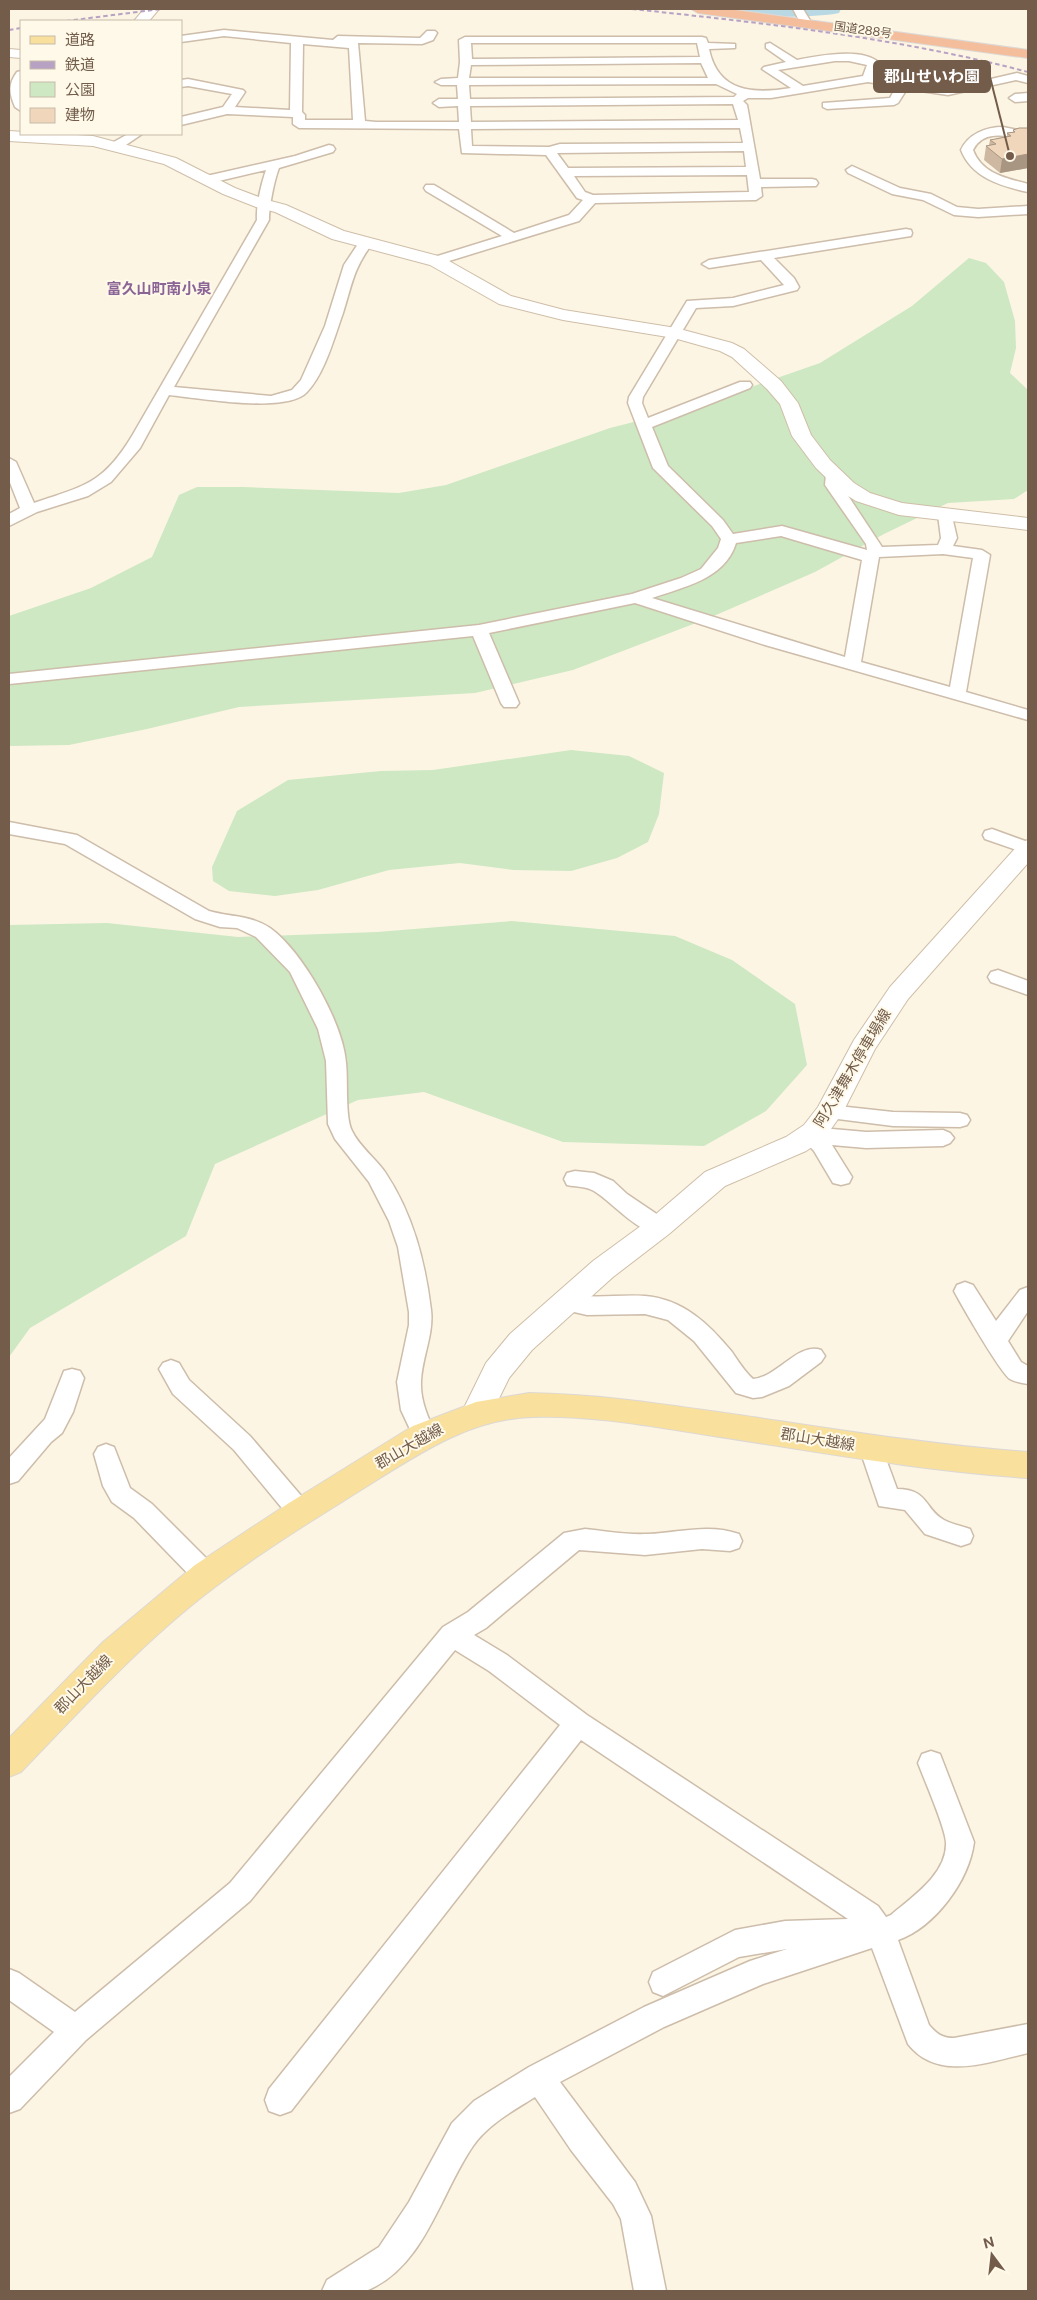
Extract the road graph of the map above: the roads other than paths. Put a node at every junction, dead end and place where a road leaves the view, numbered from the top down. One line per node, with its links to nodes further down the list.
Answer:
1 (152, 9): 4 (street)
2 (698, 9): 3 (highway, 国道288号)
3 (801, 15): 11 (highway, 国道288号)
4 (142, 20)
5 (431, 33): 7 (street)
6 (182, 39): 7 (street)
7 (300, 40): 33 (street); 35 (street)
8 (703, 46): 9 (street); 12 (street); 13 (street)
9 (731, 46)
10 (770, 46): 14 (street)
11 (1028, 54)
12 (705, 60): 13 (street); 18 (street)
13 (466, 62): 20 (street)
14 (796, 64): 16 (street); 23 (street)
15 (20, 75): 24 (street)
16 (868, 79): 22 (street); 23 (street)
17 (1028, 80): 22 (street)
18 (715, 81): 20 (street); 25 (street)
19 (441, 82): 20 (street)
20 (463, 82): 28 (street)
21 (182, 84): 32 (street)
22 (903, 85): 31 (street)
23 (800, 89): 25 (street)
24 (15, 90): 30 (street)
25 (741, 97): 28 (street); 36 (street)
26 (1028, 97): 27 (street)
27 (1015, 98)
28 (464, 102): 29 (street); 37 (street)
29 (439, 103)
30 (20, 104)
31 (827, 105)
32 (227, 110): 33 (street); 34 (street)
33 (296, 114): 35 (street)
34 (182, 121)
35 (359, 124): 37 (street)
36 (744, 124): 37 (street); 43 (street)
37 (464, 125): 45 (street)
38 (134, 135): 42 (street)
39 (9, 136): 40 (street)
40 (56, 136): 42 (street)
41 (1028, 136): 53 (street)
42 (116, 146): 50 (street)
43 (750, 147): 45 (street); 49 (street)
44 (328, 149): 46 (street)
45 (550, 151): 48 (street)
46 (277, 163): 50 (street); 55 (street)
47 (852, 170): 56 (street)
48 (564, 172): 49 (street); 54 (street)
49 (754, 177): 51 (street); 54 (street)
50 (206, 180): 55 (street)
51 (812, 183)
52 (430, 188): 58 (street)
53 (1028, 188)
54 (592, 199): 58 (street)
55 (262, 204): 59 (street); 65 (street)
56 (1028, 210)
57 (906, 233): 60 (street)
58 (512, 237): 61 (street)
59 (364, 244): 61 (street); 65 (street)
60 (764, 255): 62 (street); 63 (street)
61 (436, 261): 63 (street)
62 (709, 264)
63 (676, 333): 66 (street); 68 (street)
64 (745, 385): 66 (street)
65 (165, 390): 69 (street)
66 (644, 425): 73 (street)
67 (9, 462): 69 (street)
68 (834, 474): 70 (street); 75 (street)
69 (29, 510): 71 (street)
70 (946, 515): 72 (street); 74 (street)
71 (9, 521)
72 (1028, 524)
73 (729, 539): 75 (street); 76 (street)
74 (943, 549): 75 (street); 80 (street)
75 (873, 554): 78 (street)
76 (636, 598): 77 (street); 78 (street)
77 (479, 630): 79 (street); 81 (street)
78 (852, 663): 80 (street)
79 (9, 679)
80 (957, 694): 82 (street)
81 (510, 704)
82 (1028, 715)
83 (9, 828): 104 (street)
84 (992, 835): 85 (street)
85 (1028, 848): 88 (street, 阿久津舞木停車場線)
86 (998, 977): 87 (street)
87 (1028, 988)
88 (829, 1112): 89 (street); 90 (street, 阿久津舞木停車場線)
89 (960, 1120)
90 (810, 1135): 91 (street); 92 (street); 94 (street, 阿久津舞木停車場線)
91 (943, 1138)
92 (841, 1177)
93 (575, 1178): 94 (street)
94 (659, 1227): 97 (street, 阿久津舞木停車場線)
95 (965, 1291): 98 (street)
96 (1028, 1296): 98 (street)
97 (565, 1302): 99 (street); 103 (street, 阿久津舞木停車場線)
98 (996, 1340): 101 (street)
99 (813, 1356)
100 (171, 1369): 109 (street)
101 (1028, 1375)
102 (72, 1378): 108 (street)
103 (476, 1414): 104 (main road, 郡山大越線); 105 (main road, 郡山大越線)
104 (424, 1435): 109 (main road, 郡山大越線)
105 (871, 1447): 107 (main road, 郡山大越線); 110 (street)
106 (106, 1454): 112 (street)
107 (1028, 1465)
108 (9, 1474)
109 (300, 1512): 112 (main road, 郡山大越線)
110 (962, 1536)
111 (730, 1541): 113 (street)
112 (206, 1575): 115 (main road, 郡山大越線)
113 (452, 1635): 114 (street); 120 (street)
114 (578, 1723): 117 (street); 124 (street)
115 (9, 1761)
116 (932, 1763): 117 (street)
117 (881, 1933): 118 (street); 121 (street); 122 (street)
118 (663, 1982)
119 (9, 1983): 120 (street)
120 (76, 2030): 123 (street)
121 (1028, 2039)
122 (539, 2077): 125 (street); 126 (street)
123 (9, 2098)
124 (280, 2100)
125 (338, 2291)
126 (649, 2291)

